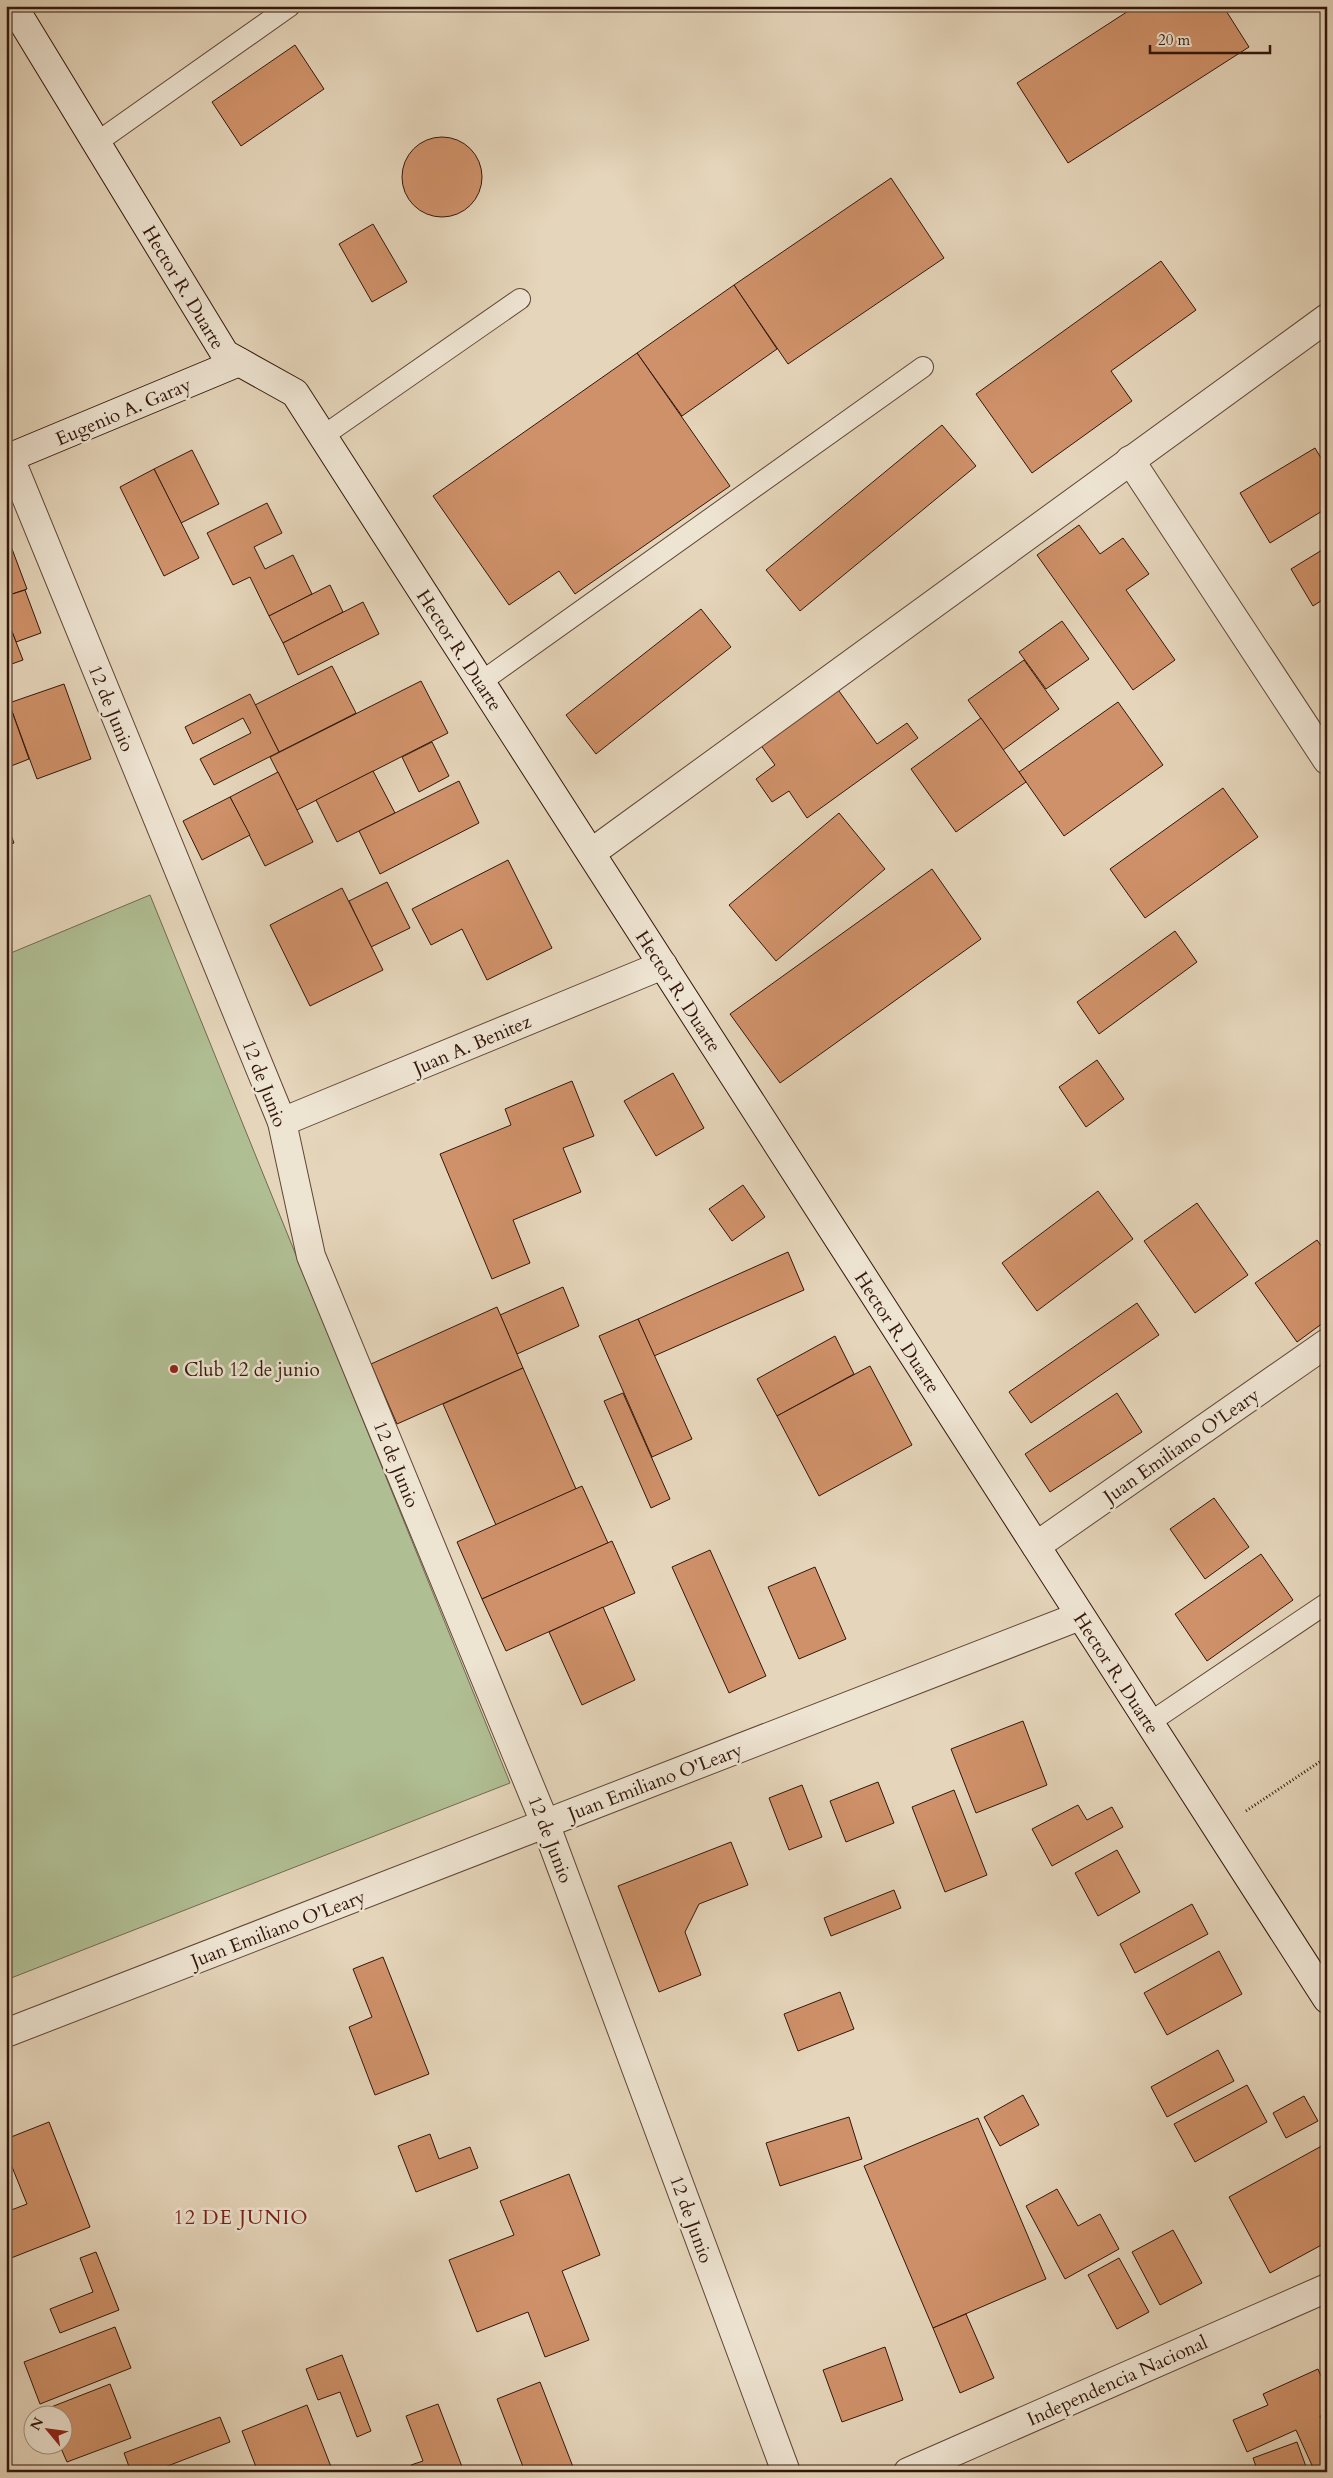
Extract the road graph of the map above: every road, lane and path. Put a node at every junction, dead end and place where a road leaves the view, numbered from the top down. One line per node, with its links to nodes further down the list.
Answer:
1 (13, 6): 3 (street, Hector R. Duarte)
2 (290, 6): 3 (lane)
3 (96, 143): 6 (street, Hector R. Duarte)
4 (520, 299): 8 (lane)
5 (1327, 318): 10 (street)
6 (239, 362): 8 (street, Hector R. Duarte); 9 (street, Eugenio A. Garay)
7 (923, 367): 11 (lane)
8 (323, 436): 11 (street, Hector R. Duarte)
9 (8, 459): 15 (street, 12 de Junio)
10 (1130, 460): 12 (street); 13 (street)
11 (481, 682): 13 (street, Hector R. Duarte)
12 (1327, 760)
13 (591, 853): 14 (street, Hector R. Duarte)
14 (663, 965): 15 (street, Juan A. Benitez); 17 (street, Hector R. Duarte)
15 (282, 1122): 22 (street, 12 de Junio)
16 (1327, 1343): 17 (street, Juan Emiliano O'Leary)
17 (1036, 1546): 19 (street, Hector R. Duarte)
18 (1327, 1603): 20 (lane)
19 (1080, 1616): 20 (street, Hector R. Duarte); 22 (street, Juan Emiliano O'Leary)
20 (1149, 1723): 23 (street, Hector R. Duarte)
21 (1327, 1757): 23 (path)
22 (546, 1823): 25 (street, Juan Emiliano O'Leary); 27 (street, 12 de Junio)
23 (1218, 1830): 24 (street, Hector R. Duarte)
24 (1327, 2000)
25 (6, 2033)
26 (1327, 2288): 28 (street, Independencia Nacional)
27 (786, 2472)
28 (908, 2472)

